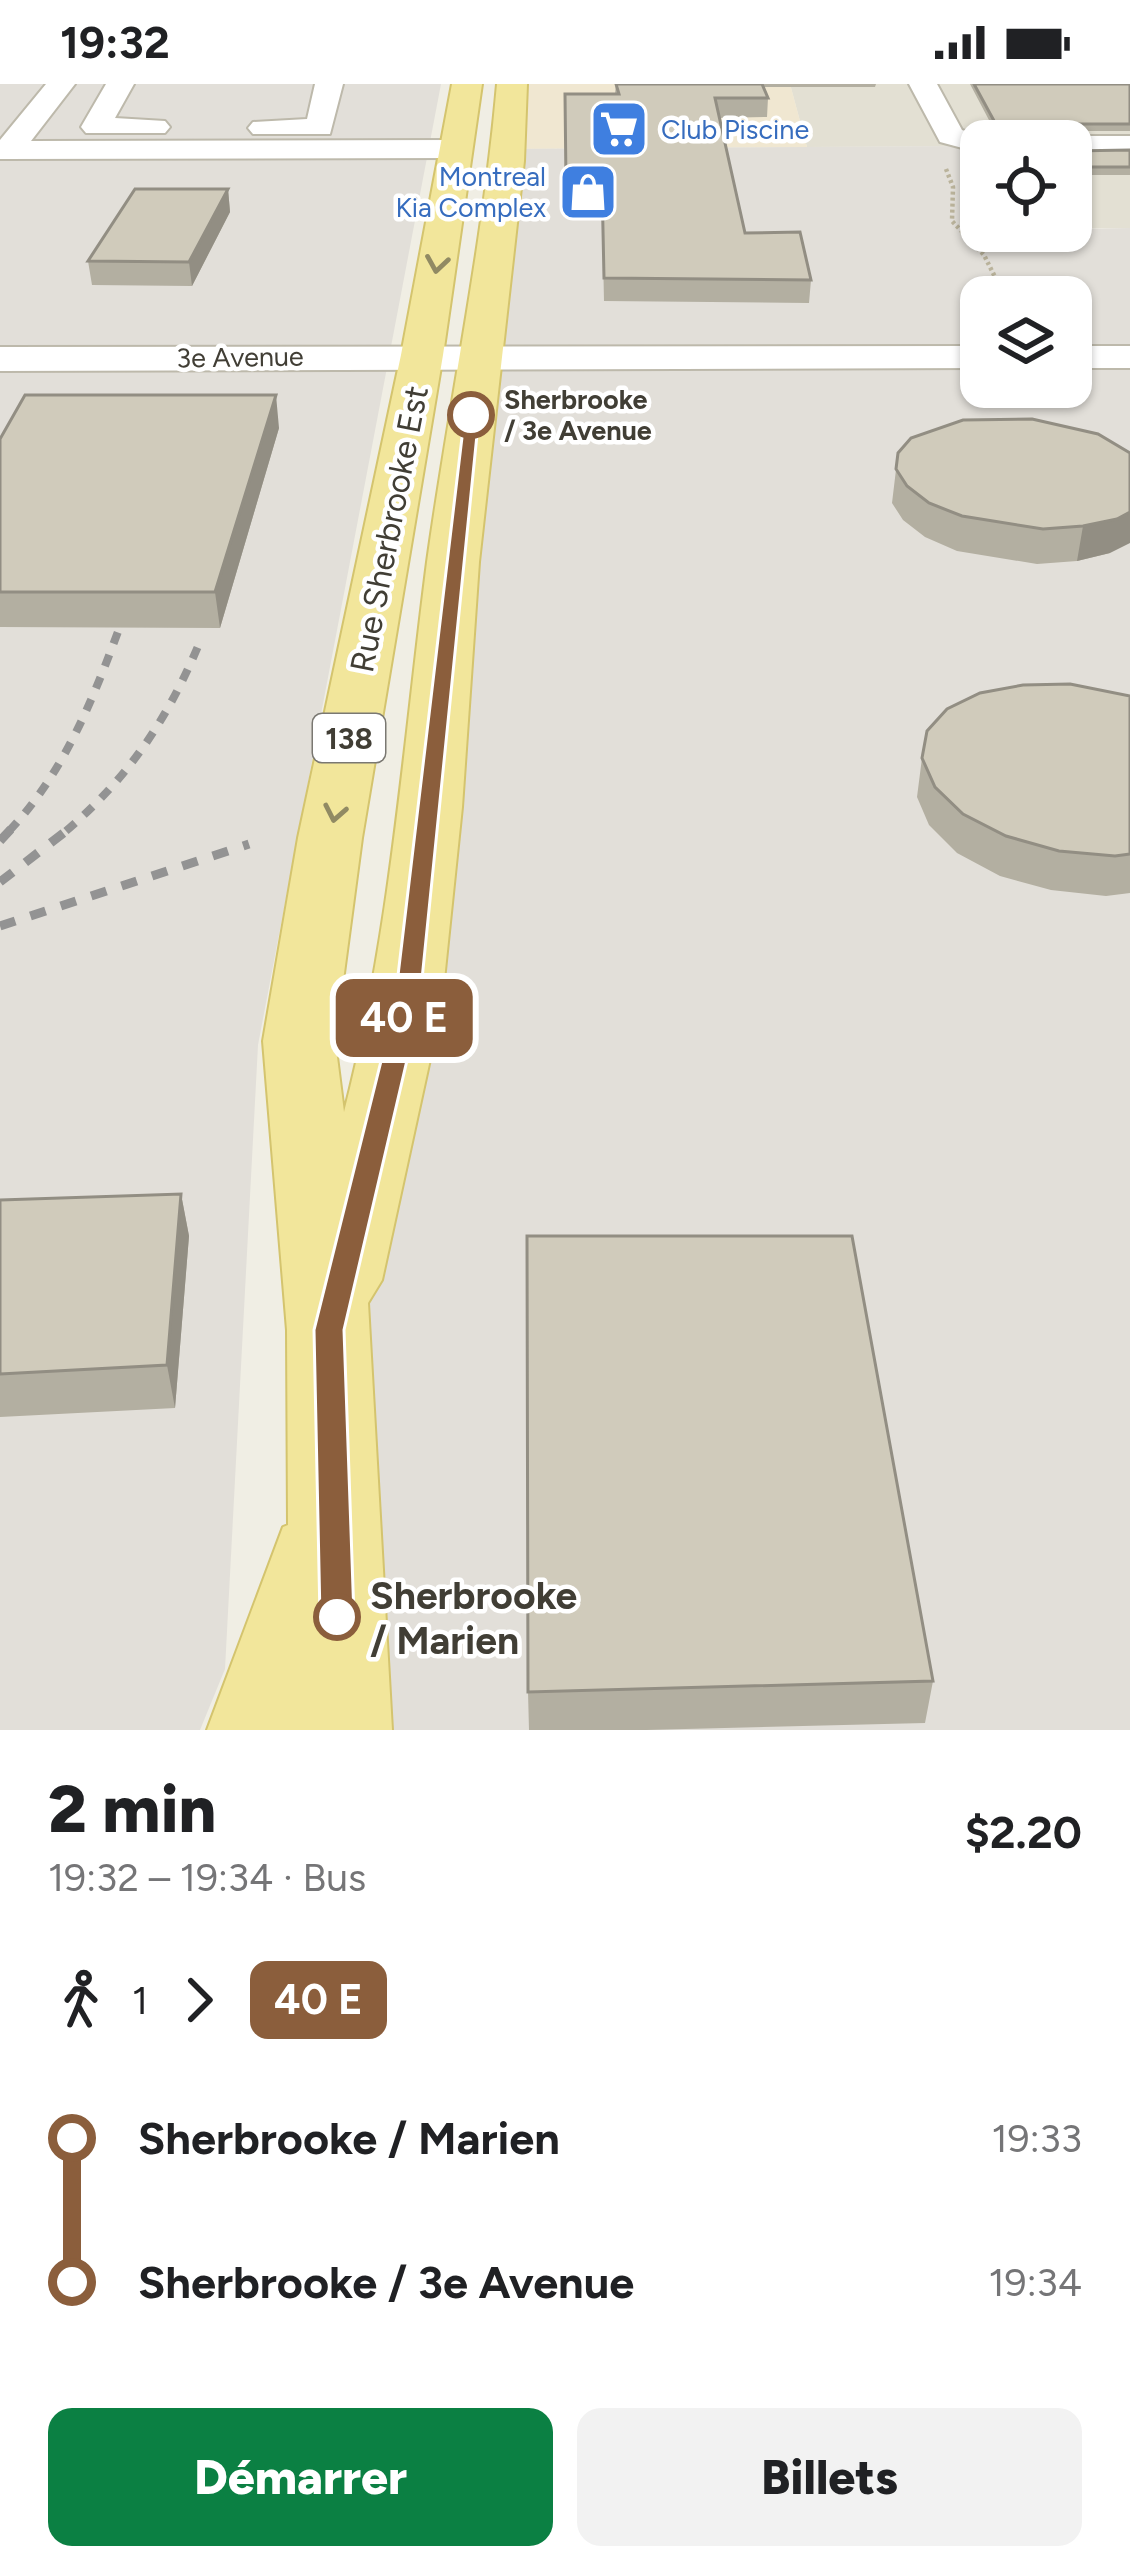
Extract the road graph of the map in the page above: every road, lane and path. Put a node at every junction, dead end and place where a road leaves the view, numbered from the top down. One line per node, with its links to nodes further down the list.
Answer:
1 (61, 84): 11 (street)
2 (120, 84): 3 (street)
3 (329, 84)
4 (467, 84): 10 (main road, Rue Sherbrooke Est / 138)
5 (512, 84): 10 (main road, Rue Sherbrooke Est / 138)
6 (923, 84): 9 (street)
7 (1092, 145): 8 (street)
8 (1130, 145)
9 (959, 148): 12 (path)
10 (482, 149): 11 (street); 13 (main road, Rue Sherbrooke Est / 138)
11 (4, 150)
12 (994, 276)
13 (451, 356): 14 (street, 3e Avenue); 17 (street, 3e Avenue); 18 (main road, Rue Sherbrooke Est / 138); 18 (main road, Rue Sherbrooke Est / 138, one-way to 18)
14 (960, 357)
15 (1092, 357): 16 (street)
16 (1130, 357)
17 (0, 359)
18 (329, 1330): 19 (main road, Rue Sherbrooke Est / 138)
19 (332, 1483): 20 (main road); 21 (main road, Rue Sherbrooke Est / 138)
20 (258, 1730)
21 (341, 1730)

